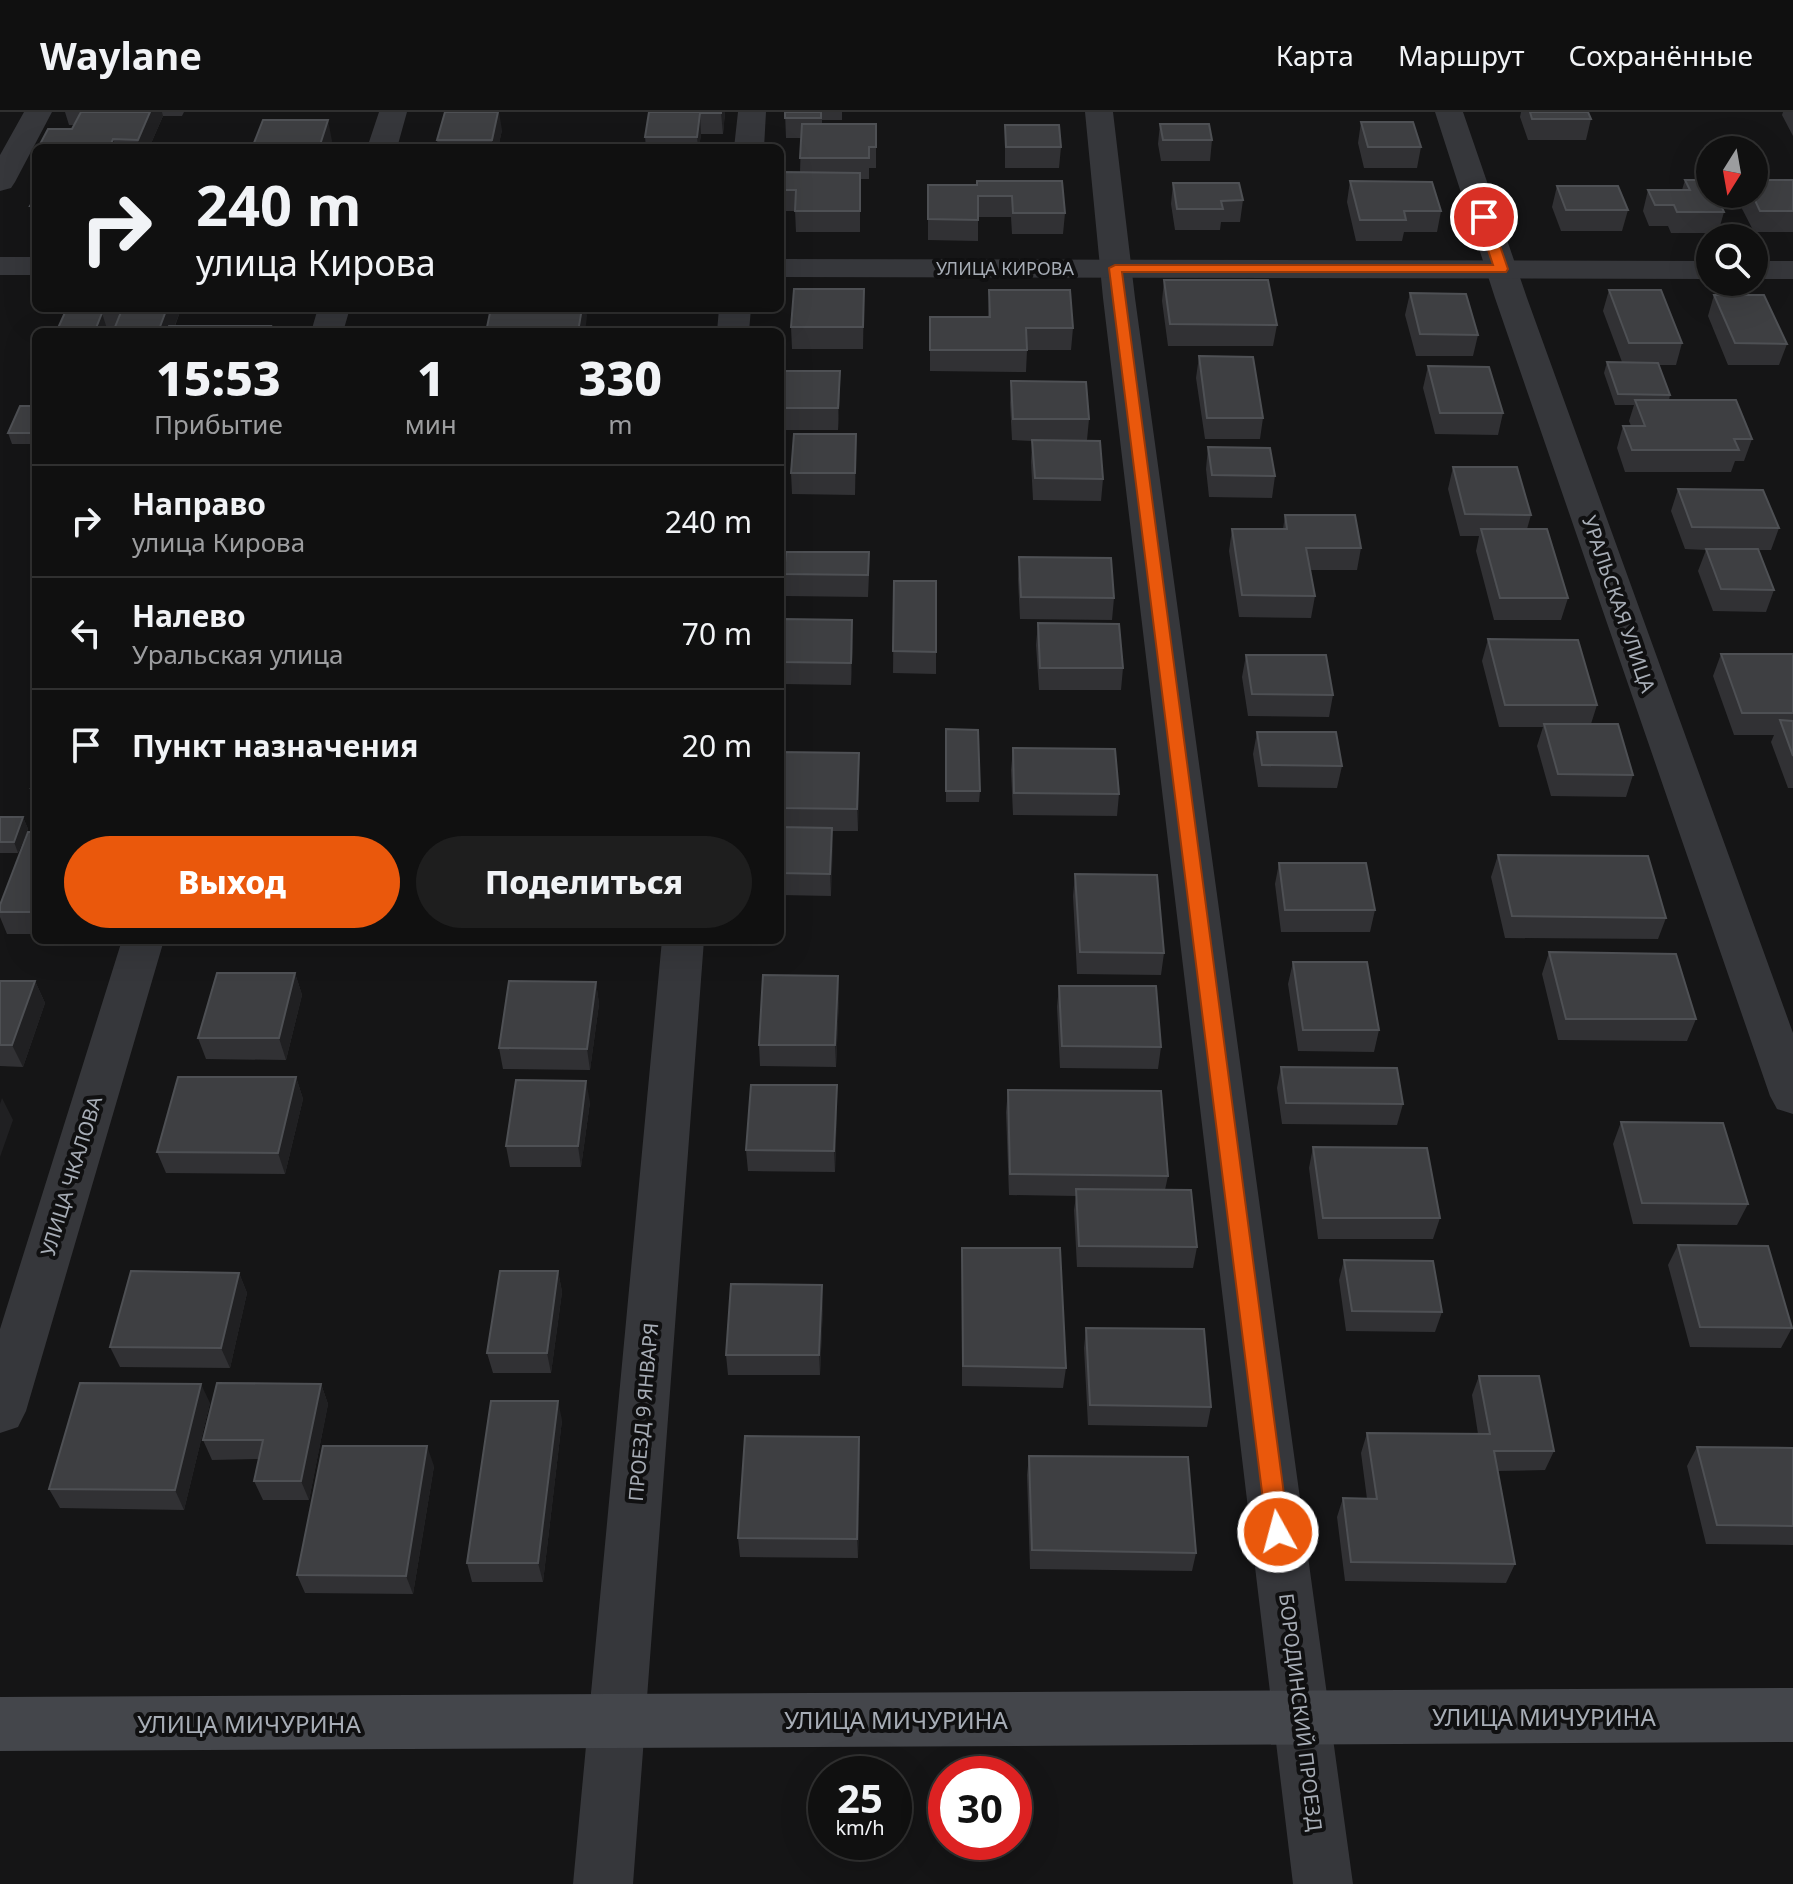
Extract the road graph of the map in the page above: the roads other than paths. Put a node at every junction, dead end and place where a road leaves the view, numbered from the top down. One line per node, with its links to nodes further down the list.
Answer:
1 (38, 112): 8 (street)
2 (393, 112): 6 (street)
3 (752, 112): 7 (street)
4 (1099, 112): 12 (street, БОРОДИНСКИЙ ПРОЕЗД)
5 (1449, 112): 13 (street, УРАЛЬСКАЯ УЛИЦА)
6 (383, 144)
7 (749, 144)
8 (0, 182)
9 (0, 266): 10 (street)
10 (32, 266)
11 (784, 268): 12 (street, УЛИЦА КИРОВА)
12 (1115, 268): 13 (street, УЛИЦА КИРОВА); 22 (street, БОРОДИНСКИЙ ПРОЕЗД)
13 (1501, 269): 14 (street, УЛИЦА КИРОВА); 19 (street, УРАЛЬСКАЯ УЛИЦА)
14 (1696, 270)
15 (1768, 270): 16 (street)
16 (1793, 270)
17 (142, 944): 20 (street, УЛИЦА ЧКАЛОВА)
18 (683, 944): 23 (street, ПРОЕЗД 9 ЯНВАРЯ)
19 (1793, 1096)
20 (0, 1411)
21 (1793, 1715): 22 (main road, УЛИЦА МИЧУРИНА)
22 (1301, 1717): 23 (main road, УЛИЦА МИЧУРИНА); 26 (street, БОРОДИНСКИЙ ПРОЕЗД)
23 (618, 1721): 24 (main road, УЛИЦА МИЧУРИНА); 25 (street, ПРОЕЗД 9 ЯНВАРЯ)
24 (0, 1724)
25 (603, 1884)
26 (1323, 1884)

